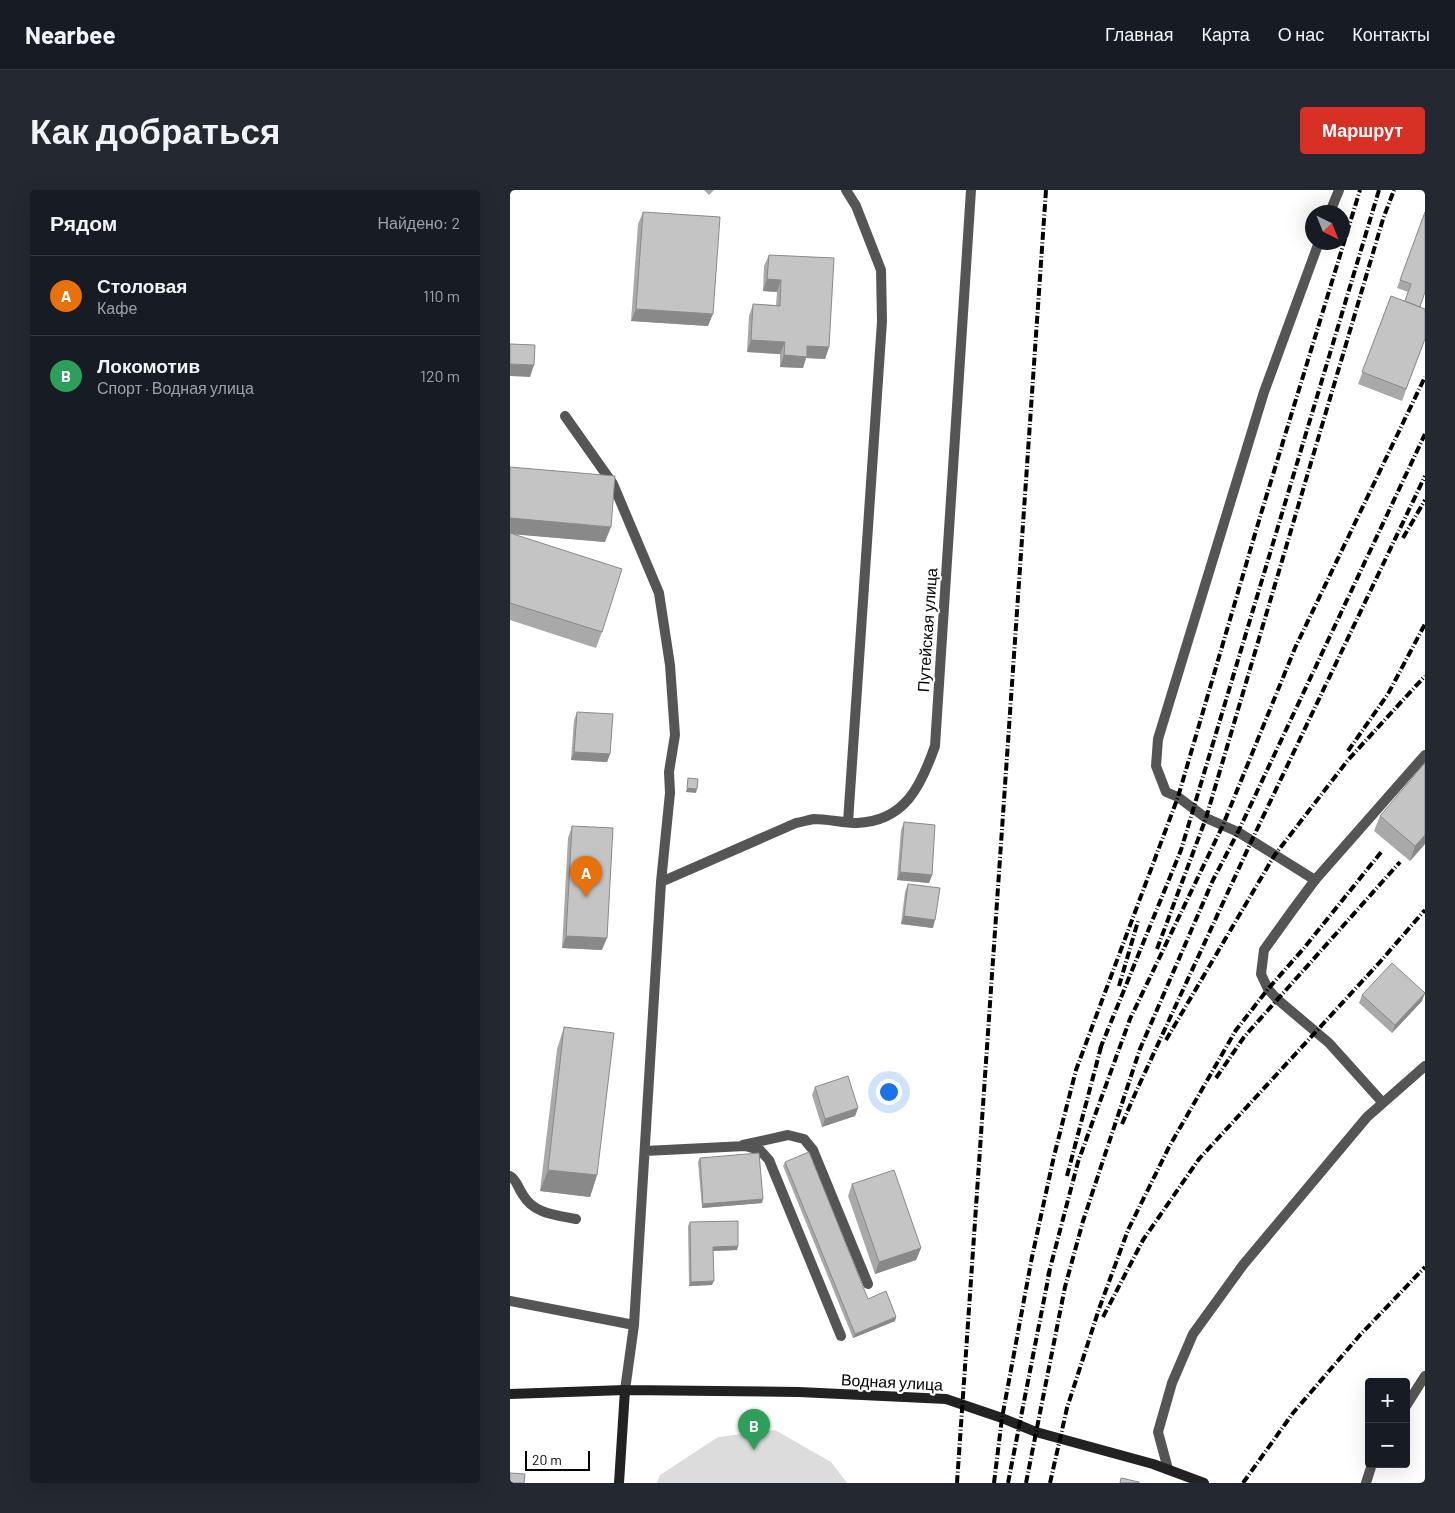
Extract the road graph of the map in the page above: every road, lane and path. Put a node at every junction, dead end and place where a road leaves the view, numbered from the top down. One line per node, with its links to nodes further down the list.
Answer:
1 (846, 190): 8 (street)
2 (970, 190): 8 (street, Путейская улица)
3 (1339, 190): 4 (street)
4 (1333, 205)
5 (1316, 250): 9 (street)
6 (565, 416): 10 (street)
7 (1425, 755): 9 (street)
8 (848, 822): 10 (street, Путейская улица)
9 (1315, 880): 12 (street)
10 (661, 882): 14 (street)
11 (1425, 1066): 12 (street)
12 (1383, 1103): 26 (street)
13 (736, 1146): 14 (street); 17 (street); 20 (street)
14 (645, 1151): 19 (street)
15 (510, 1176): 16 (street)
16 (576, 1219)
17 (868, 1284)
18 (510, 1301): 19 (street)
19 (634, 1325): 22 (street)
20 (841, 1336)
21 (1425, 1376): 24 (street)
22 (625, 1390): 23 (street, Водная улица); 26 (street, Водная улица); 27 (street)
23 (510, 1394)
24 (1410, 1400)
25 (1371, 1468): 29 (street)
26 (1168, 1469): 28 (street, Водная улица)
27 (619, 1483)
28 (1204, 1483)
29 (1366, 1483)

